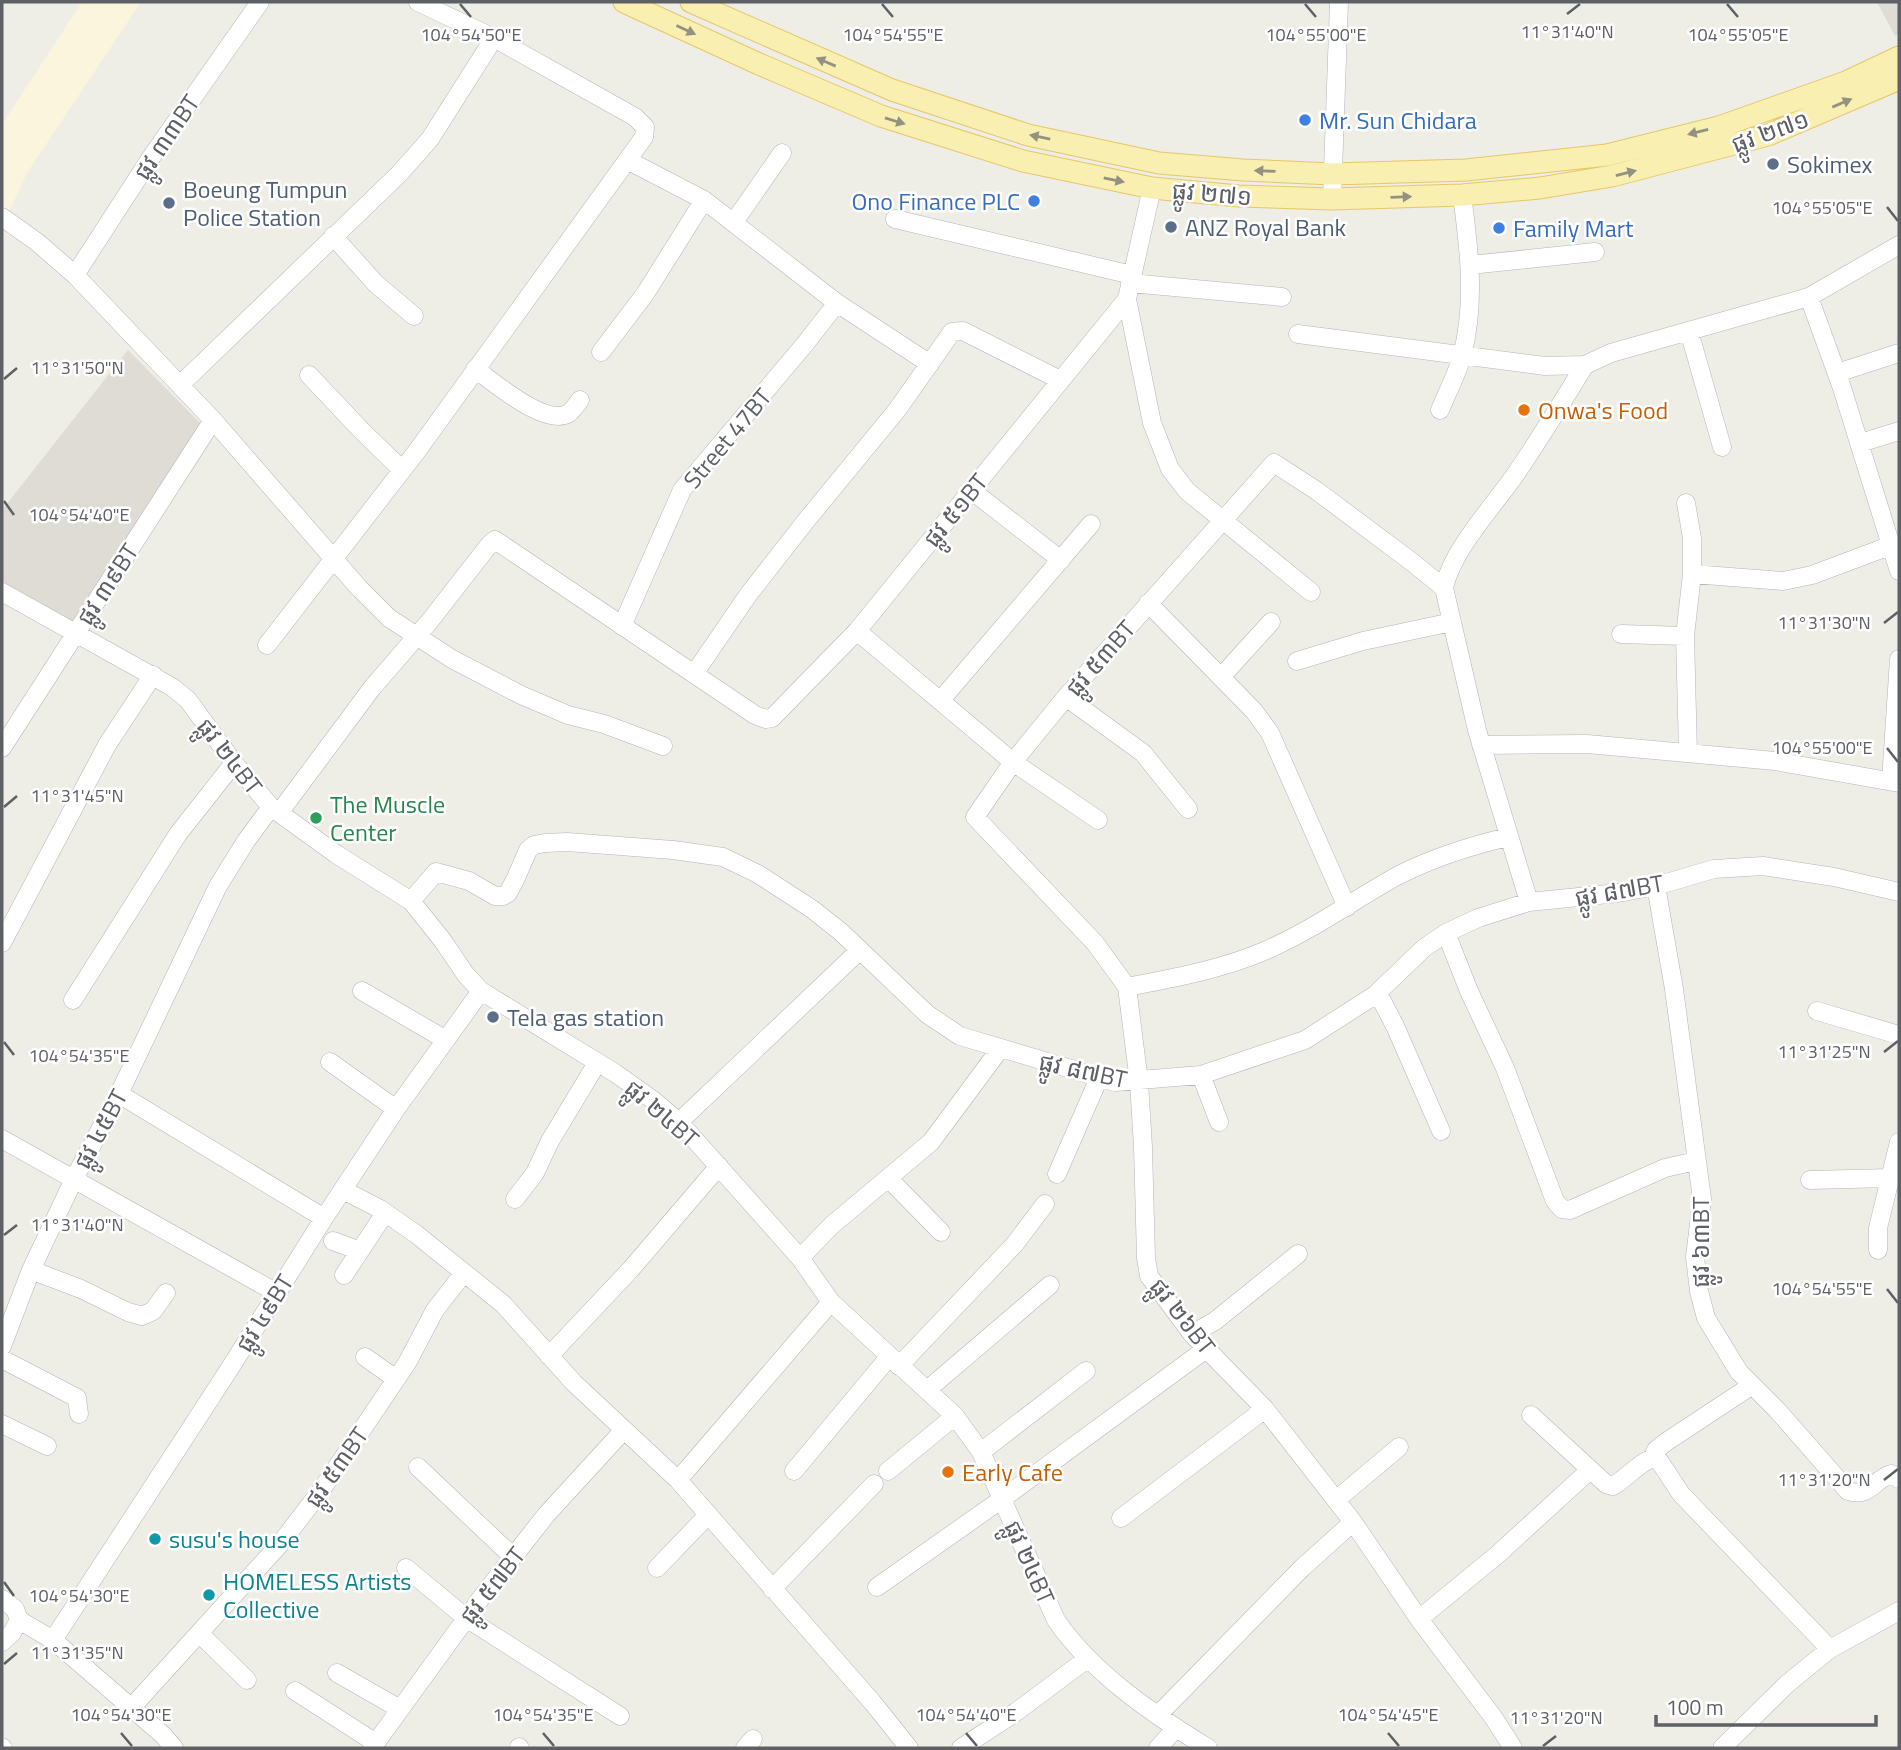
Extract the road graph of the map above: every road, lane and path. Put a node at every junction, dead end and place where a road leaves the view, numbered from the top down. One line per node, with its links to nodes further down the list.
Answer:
1 (260, 2): 23 (street, ផ្លូវ ៣៣BT)
2 (418, 2): 6 (street)
3 (624, 2): 12 (main road, ផ្លូវ ២៧១, one-way to 12)
4 (691, 2): 11 (main road, ផ្លូវ ២៧១, one-way to 4)
5 (1339, 2): 11 (street)
6 (494, 38): 10 (street); 19 (street)
7 (1899, 57): 11 (main road, ផ្លូវ ២៧១, one-way to 11)
8 (1899, 79): 13 (main road, ផ្លូវ ២៧១, one-way to 8)
9 (782, 153): 18 (street)
10 (629, 161): 15 (street); 36 (street)
11 (1333, 174): 14 (street)
12 (1152, 188): 14 (main road, ផ្លូវ ២៧១); 24 (street)
13 (1462, 195): 14 (main road, ផ្លូវ ២៧១, one-way to 13); 22 (street)
14 (1332, 199)
15 (704, 200): 18 (street); 31 (street)
16 (2, 217): 23 (street)
17 (894, 219): 24 (street)
18 (734, 222): 27 (street)
19 (332, 236): 28 (street); 40 (street)
20 (1899, 246): 26 (street)
21 (1595, 252): 22 (street)
22 (1470, 265): 33 (street)
23 (75, 275): 40 (street)
24 (1130, 286): 25 (street); 39 (street, ផ្លូវ ៥១BT); 50 (street)
25 (1282, 297)
26 (1809, 297): 29 (street); 37 (street)
27 (837, 303): 34 (street); 63 (street, Street 47BT)
28 (414, 316)
29 (1689, 331): 35 (street); 46 (street)
30 (1298, 334): 33 (street)
31 (601, 352)
32 (1899, 353): 37 (street)
33 (1462, 356): 35 (street); 42 (street)
34 (930, 364): 39 (street); 72 (street)
35 (1585, 365): 57 (street)
36 (475, 369): 41 (street); 47 (street)
37 (1837, 373): 45 (street)
38 (309, 375): 47 (street)
39 (1060, 380): 48 (street, ផ្លូវ ៥១BT)
40 (180, 385): 43 (street)
41 (580, 400)
42 (1440, 411)
43 (213, 420): 53 (street); 65 (street, ផ្លូវ ៣៩BT)
44 (1899, 431): 45 (street)
45 (1860, 443): 52 (street)
46 (1722, 447)
47 (402, 470): 53 (street)
48 (971, 490): 54 (street); 64 (street, ផ្លូវ ៥១BT)
49 (1686, 503): 56 (street)
50 (1224, 520): 57 (street, ផ្លូវ ៥៣BT); 59 (street); 60 (street, ផ្លូវ ៥៣BT)
51 (1091, 524): 54 (street)
52 (1892, 545): 55 (street); 56 (street)
53 (334, 559): 68 (street); 69 (street)
54 (1060, 560): 76 (street)
55 (1899, 571)
56 (1692, 574): 67 (street)
57 (1444, 588): 62 (street)
58 (2, 592): 65 (street, ផ្លូវ ២៤BT)
59 (1311, 592)
60 (1147, 603): 74 (street); 75 (street, ផ្លូវ ៥៣BT)
61 (1270, 622): 74 (street)
62 (1452, 622): 70 (street); 78 (street)
63 (622, 626): 68 (street, ផ្លូវ ៤៥BT); 72 (street)
64 (857, 631): 72 (street, ផ្លូវ ៥១BT); 76 (street)
65 (74, 633): 73 (street, ផ្លូវ ២៤BT); 79 (street, ផ្លូវ ៣៩BT)
66 (1621, 634): 67 (street)
67 (1685, 636): 80 (street)
68 (415, 637): 77 (street); 86 (street, ផ្លូវ ៤៥BT)
69 (267, 645)
70 (1297, 661)
71 (1899, 670): 83 (street)
72 (694, 674)
73 (153, 675): 82 (street, ផ្លូវ ២៤BT); 95 (street)
74 (1221, 677): 93 (street)
75 (1066, 697): 81 (street, ផ្លូវ ៥៣BT); 85 (street)
76 (940, 701): 81 (street)
77 (663, 746)
78 (1481, 746): 80 (street); 88 (street)
79 (2, 748)
80 (1688, 753): 83 (street)
81 (1013, 762): 84 (street, ផ្លូវ ៥៣BT); 87 (street)
82 (234, 763): 86 (street, ផ្លូវ ២៤BT); 101 (street)
83 (1895, 782)
84 (983, 803): 97 (street, ផ្លូវ ២៦BT)
85 (1188, 808)
86 (275, 810): 91 (street, ផ្លូវ ២៤BT); 111 (street, ផ្លូវ ៤៥BT)
87 (1098, 820)
88 (1508, 837): 92 (street); 93 (street)
89 (1656, 886): 90 (street, ផ្លូវ ៨៧BT); 92 (street, ផ្លូវ ៨៧BT); 118 (street, ផ្លូវ ៦៣BT)
90 (1899, 892)
91 (411, 901): 96 (street, ផ្លូវ ៨៧BT); 99 (street, ផ្លូវ ២៤BT)
92 (1529, 902): 94 (street, ផ្លូវ ៨៧BT)
93 (1347, 907): 97 (street)
94 (1446, 933): 100 (street, ផ្លូវ ៨៧BT); 118 (street)
95 (2, 943)
96 (859, 951): 105 (street, ផ្លូវ ៨៧BT); 113 (street)
97 (1127, 987): 110 (street, ផ្លូវ ២៦BT)
98 (362, 991): 104 (street)
99 (481, 991): 104 (street, ផ្លូវ ៤៩BT); 107 (street, ផ្លូវ ២៤BT)
100 (1375, 995): 108 (street, ផ្លូវ ៨៧BT); 115 (street)
101 (73, 1000)
102 (1817, 1011): 103 (street)
103 (1899, 1035)
104 (446, 1040): 112 (street, ផ្លូវ ៤៩BT)
105 (1000, 1049): 109 (street, ផ្លូវ ៨៧BT); 123 (street)
106 (330, 1062): 112 (street)
107 (597, 1063): 113 (street, ផ្លូវ ២៤BT); 126 (street)
108 (1201, 1075): 110 (street, ផ្លូវ ៨៧BT); 114 (street)
109 (1099, 1078): 110 (street, ផ្លូវ ៨៧BT); 120 (street)
110 (1139, 1082): 143 (street, ផ្លូវ ២៦BT)
111 (120, 1094): 122 (street, ផ្លូវ ៤៥BT); 129 (street)
112 (396, 1109): 125 (street, ផ្លូវ ៤៩BT)
113 (679, 1122): 119 (street, ផ្លូវ ២៤BT)
114 (1219, 1122)
115 (1441, 1131)
116 (2, 1139): 122 (street)
117 (1899, 1142): 121 (street)
118 (1696, 1161): 152 (street, ផ្លូវ ៦៣BT)
119 (719, 1166): 135 (street, ផ្លូវ ២៤BT); 146 (street)
120 (1057, 1174)
121 (1890, 1178): 124 (street); 132 (street)
122 (74, 1179): 136 (street, ផ្លូវ ៤៥BT); 141 (street)
123 (889, 1179): 130 (street); 135 (street)
124 (1810, 1180)
125 (343, 1190): 128 (street); 129 (street, ផ្លូវ ៤៩BT)
126 (515, 1199)
127 (1045, 1204): 149 (street)
128 (385, 1213): 133 (street); 137 (street)
129 (324, 1218): 141 (street, ផ្លូវ ៤៩BT)
130 (941, 1232)
131 (333, 1241): 133 (street)
132 (1878, 1250)
133 (360, 1251): 138 (street)
134 (1298, 1254): 143 (street)
135 (800, 1258): 142 (street, ផ្លូវ ២៤BT)
136 (31, 1269): 140 (street); 144 (street, ផ្លូវ ៤៥BT)
137 (463, 1274): 146 (street); 151 (street, ផ្លូវ ៥៣BT)
138 (344, 1275)
139 (1050, 1285): 153 (street)
140 (166, 1293)
141 (277, 1293): 187 (street, ផ្លូវ ៤៩BT)
142 (831, 1303): 149 (street, ផ្លូវ ២៤BT); 169 (street)
143 (1192, 1334): 145 (street, ផ្លូវ ២៦BT)
144 (2, 1346)
145 (1206, 1349): 154 (street, ផ្លូវ ២៦BT); 171 (street)
146 (549, 1356): 159 (street)
147 (365, 1357): 151 (street)
148 (2, 1359): 155 (street)
149 (894, 1361): 153 (street, ផ្លូវ ២៤BT); 166 (street)
150 (1086, 1371): 162 (street)
151 (396, 1379): 186 (street, ផ្លូវ ៥៣BT)
152 (1751, 1386): 163 (street); 168 (street, ផ្លូវ ៦៣BT)
153 (927, 1390): 157 (street, ផ្លូវ ២៤BT)
154 (1265, 1409): 172 (street, ផ្លូវ ២៦BT); 174 (street)
155 (79, 1414)
156 (1531, 1415): 165 (street)
157 (955, 1416): 162 (street, ផ្លូវ ២៤BT); 167 (street)
158 (2, 1424): 160 (street)
159 (623, 1431): 169 (street); 176 (street, ផ្លូវ ៥៧BT)
160 (47, 1446)
161 (1399, 1447): 172 (street)
162 (981, 1452): 171 (street, ផ្លូវ ២៤BT)
163 (1653, 1458): 165 (street); 189 (street)
164 (418, 1467): 176 (street)
165 (1590, 1470): 184 (street)
166 (794, 1471)
167 (888, 1471)
168 (1899, 1479)
169 (678, 1480): 173 (street)
170 (874, 1484): 180 (street)
171 (1002, 1499): 179 (street); 190 (street, ផ្លូវ ២៤BT)
172 (1336, 1500): 175 (street, ផ្លូវ ២៦BT)
173 (708, 1515): 178 (street); 180 (street)
174 (1121, 1518)
175 (1353, 1522): 184 (street, ផ្លូវ ២៦BT); 196 (street)
176 (513, 1558): 183 (street, ផ្លូវ ៥៧BT)
177 (406, 1568): 183 (street)
178 (657, 1568)
179 (877, 1587)
180 (772, 1589): 201 (street)
181 (2, 1599): 185 (street)
182 (1899, 1611): 189 (street)
183 (466, 1618): 195 (street, ផ្លូវ ៥៧BT); 197 (street)
184 (1419, 1619): 205 (street, ផ្លូវ ២៦BT)
185 (19, 1620): 187 (street); 188 (street)
186 (199, 1633): 192 (street); 194 (street, ផ្លូវ ៥៣BT)
187 (53, 1640): 194 (street)
188 (2, 1642)
189 (1830, 1649): 206 (street)
190 (1087, 1658): 196 (street, ផ្លូវ ២៤BT); 202 (street)
191 (337, 1673): 195 (street)
192 (247, 1680)
193 (295, 1691): 199 (street)
194 (131, 1708): 200 (street)
195 (400, 1709): 199 (street, ផ្លូវ ៥៧BT)
196 (1158, 1715): 198 (street, ផ្លូវ ២៤BT)
197 (620, 1716)
198 (1176, 1728): 203 (street); 204 (street, ផ្លូវ ២៤BT)
199 (381, 1744)
200 (174, 1748)
201 (909, 1748)
202 (961, 1748)
203 (1158, 1748)
204 (1209, 1748)
205 (1513, 1748)
206 (1723, 1748)

